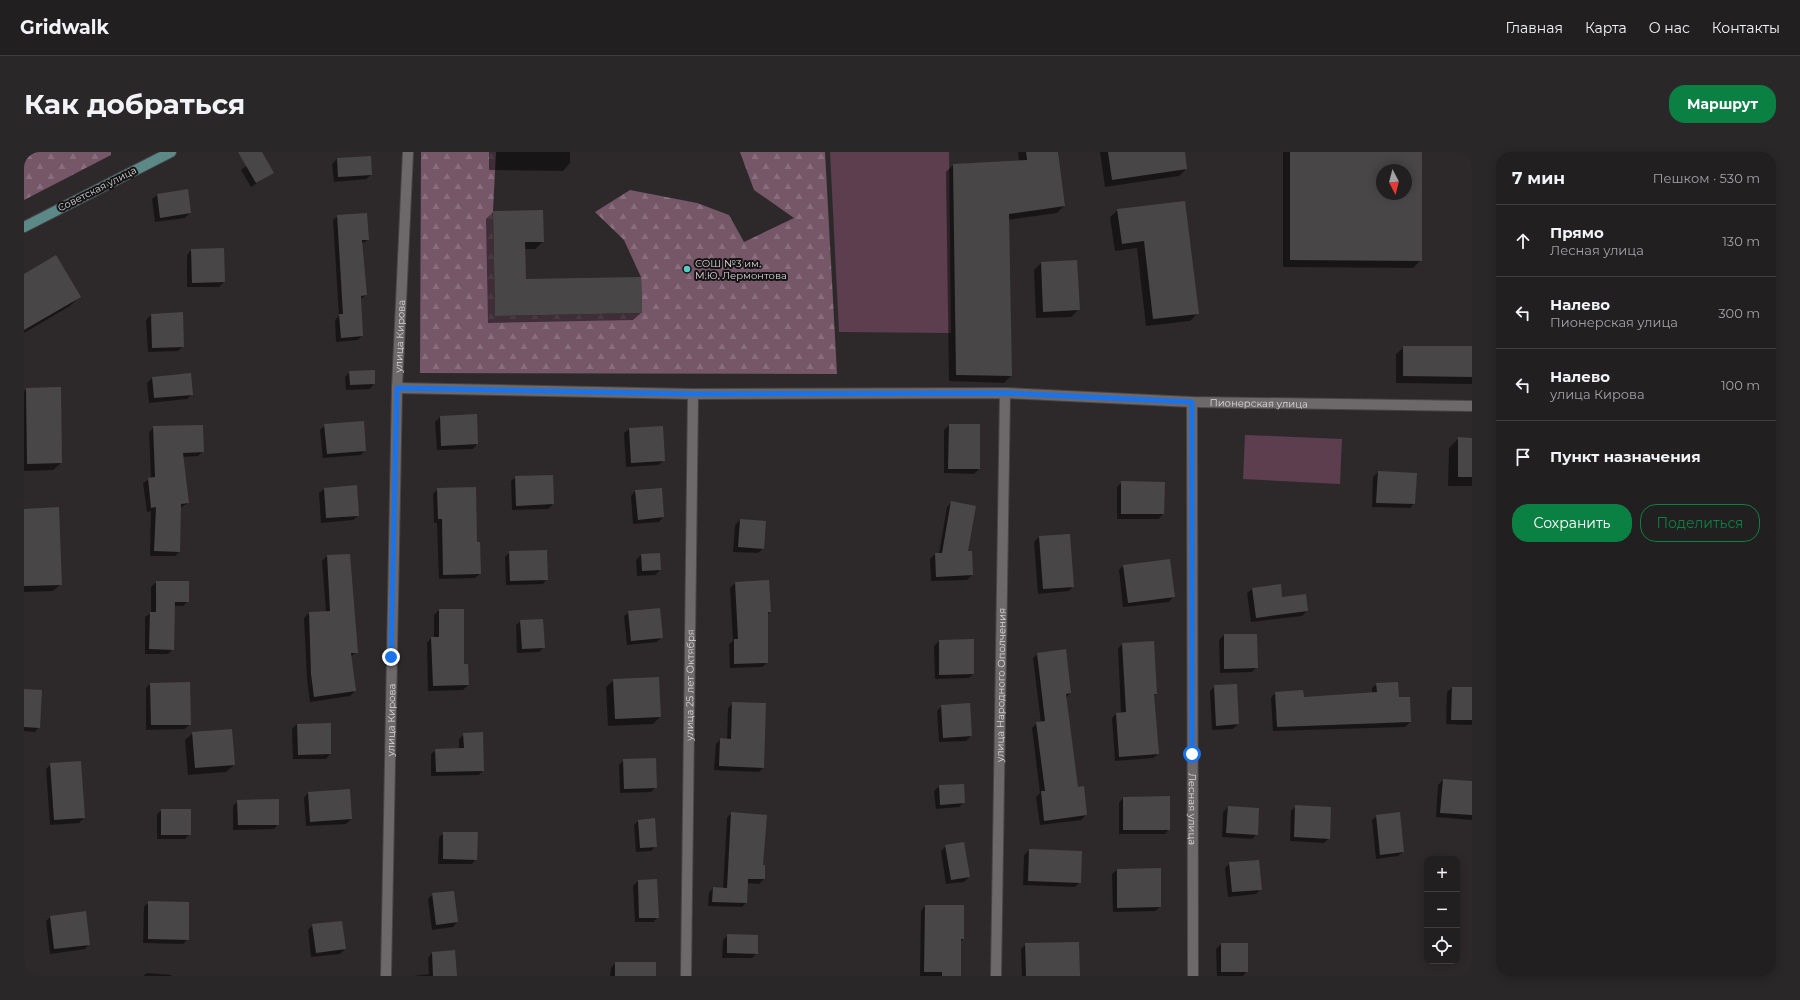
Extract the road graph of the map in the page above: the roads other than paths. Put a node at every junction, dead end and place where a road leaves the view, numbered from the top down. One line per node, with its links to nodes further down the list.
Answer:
1 (171, 152): 3 (main road, Советская улица)
2 (408, 152): 4 (street, улица Кирова)
3 (24, 227)
4 (397, 388): 6 (street, Пионерская улица); 9 (street, улица Кирова)
5 (1005, 393): 6 (street, Пионерская улица); 7 (street, Пионерская улица); 11 (street, улица Народного Ополчения)
6 (693, 394): 10 (street, улица 25 лет Октября)
7 (1192, 402): 8 (street, Пионерская улица); 12 (street, Лесная улица)
8 (1472, 406)
9 (386, 976)
10 (686, 976)
11 (996, 976)
12 (1193, 976)

